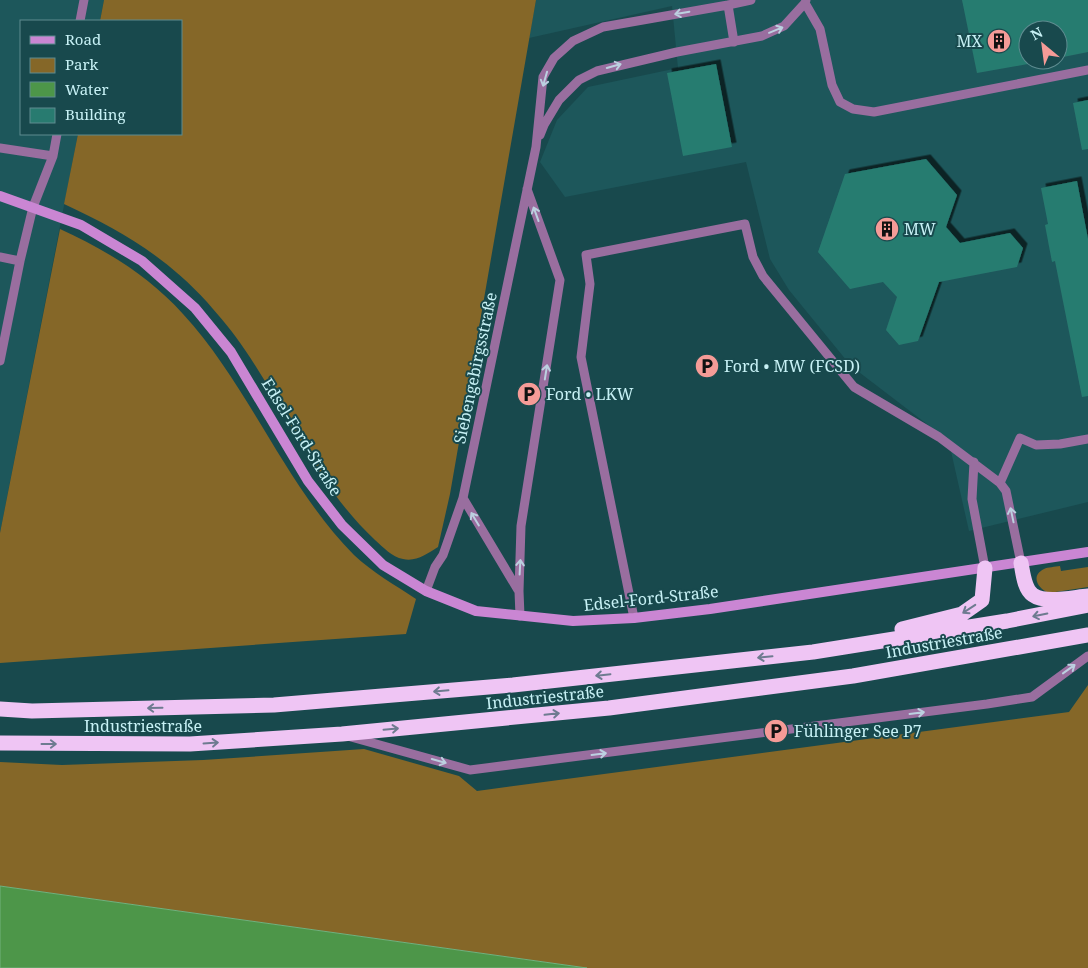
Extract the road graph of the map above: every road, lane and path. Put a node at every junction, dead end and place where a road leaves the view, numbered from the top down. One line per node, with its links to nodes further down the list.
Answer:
1 (84, 0): 5 (lane)
2 (751, 0): 4 (lane)
3 (806, 2): 6 (lane, one-way to 3); 7 (lane)
4 (728, 5): 6 (lane); 9 (lane, one-way to 9)
5 (80, 20)
6 (734, 42): 9 (lane, one-way to 6)
7 (1088, 70)
8 (57, 135): 11 (lane)
9 (536, 147): 12 (lane, Siebengebirgsstraße)
10 (0, 148): 11 (lane)
11 (53, 156): 14 (lane)
12 (527, 188): 21 (lane, Siebengebirgsstraße); 26 (lane, one-way to 12)
13 (0, 196): 14 (street, Edsel-Ford-Straße)
14 (33, 207): 16 (lane); 25 (street, Edsel-Ford-Straße)
15 (0, 257): 16 (lane)
16 (20, 261): 17 (lane)
17 (0, 361)
18 (1088, 439): 20 (lane)
19 (974, 462): 20 (lane); 24 (lane); 30 (lane)
20 (1000, 483): 23 (lane, one-way to 20)
21 (463, 498): 25 (lane, Siebengebirgsstraße); 26 (lane, one-way to 21)
22 (1088, 552): 23 (street, Edsel-Ford-Straße)
23 (1021, 563): 24 (street, Edsel-Ford-Straße); 27 (highway)
24 (985, 568): 30 (street, Edsel-Ford-Straße); 32 (highway, one-way to 32)
25 (426, 591): 29 (street, Edsel-Ford-Straße)
26 (518, 591): 29 (lane)
27 (1088, 596)
28 (1088, 605): 32 (highway, Industriestraße, one-way to 32)
29 (520, 616): 30 (street, Edsel-Ford-Straße)
30 (634, 618)
31 (1088, 635): 35 (highway, Industriestraße, one-way to 31)
32 (813, 652): 34 (highway, Industriestraße, one-way to 34)
33 (1088, 656): 35 (lane, one-way to 33)
34 (0, 709)
35 (342, 734): 36 (highway, Industriestraße, one-way to 35)
36 (0, 743)

